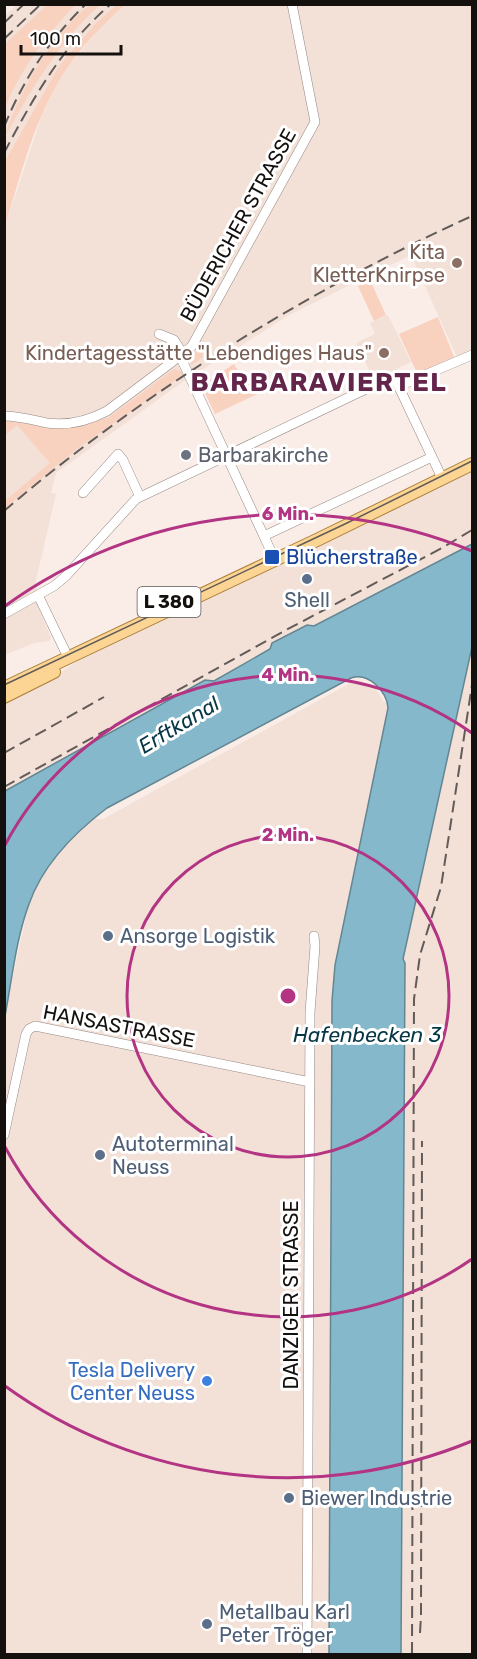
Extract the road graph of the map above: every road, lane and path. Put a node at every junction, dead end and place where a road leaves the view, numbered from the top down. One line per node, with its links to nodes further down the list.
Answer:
1 (292, 4): 3 (street, BÜDERICHER STRASSE)
2 (159, 334): 3 (street, BÜDERICHER STRASSE)
3 (182, 355): 6 (street); 7 (street)
4 (472, 355): 5 (street)
5 (399, 386): 7 (street); 9 (street)
6 (4, 416)
7 (227, 456): 13 (street); 14 (street)
8 (472, 456): 11 (main road, L 380)
9 (432, 457): 11 (street); 14 (street)
10 (472, 464): 11 (main road, L 380)
11 (441, 475): 15 (main road, L 380)
12 (83, 493): 13 (street)
13 (140, 497): 16 (street)
14 (264, 536): 15 (street)
15 (273, 556): 18 (main road, L 380); 19 (main road, L 380)
16 (38, 595): 17 (street); 18 (street)
17 (4, 614)
18 (65, 651): 20 (main road, L 380)
19 (81, 651): 21 (main road, L 380); 22 (main road)
20 (4, 679)
21 (4, 688)
22 (4, 697)
23 (314, 936): 24 (street, DANZIGER STRASSE)
24 (310, 1082): 25 (street, HANSASTRASSE); 26 (street, DANZIGER STRASSE)
25 (4, 1135)
26 (307, 1654)

